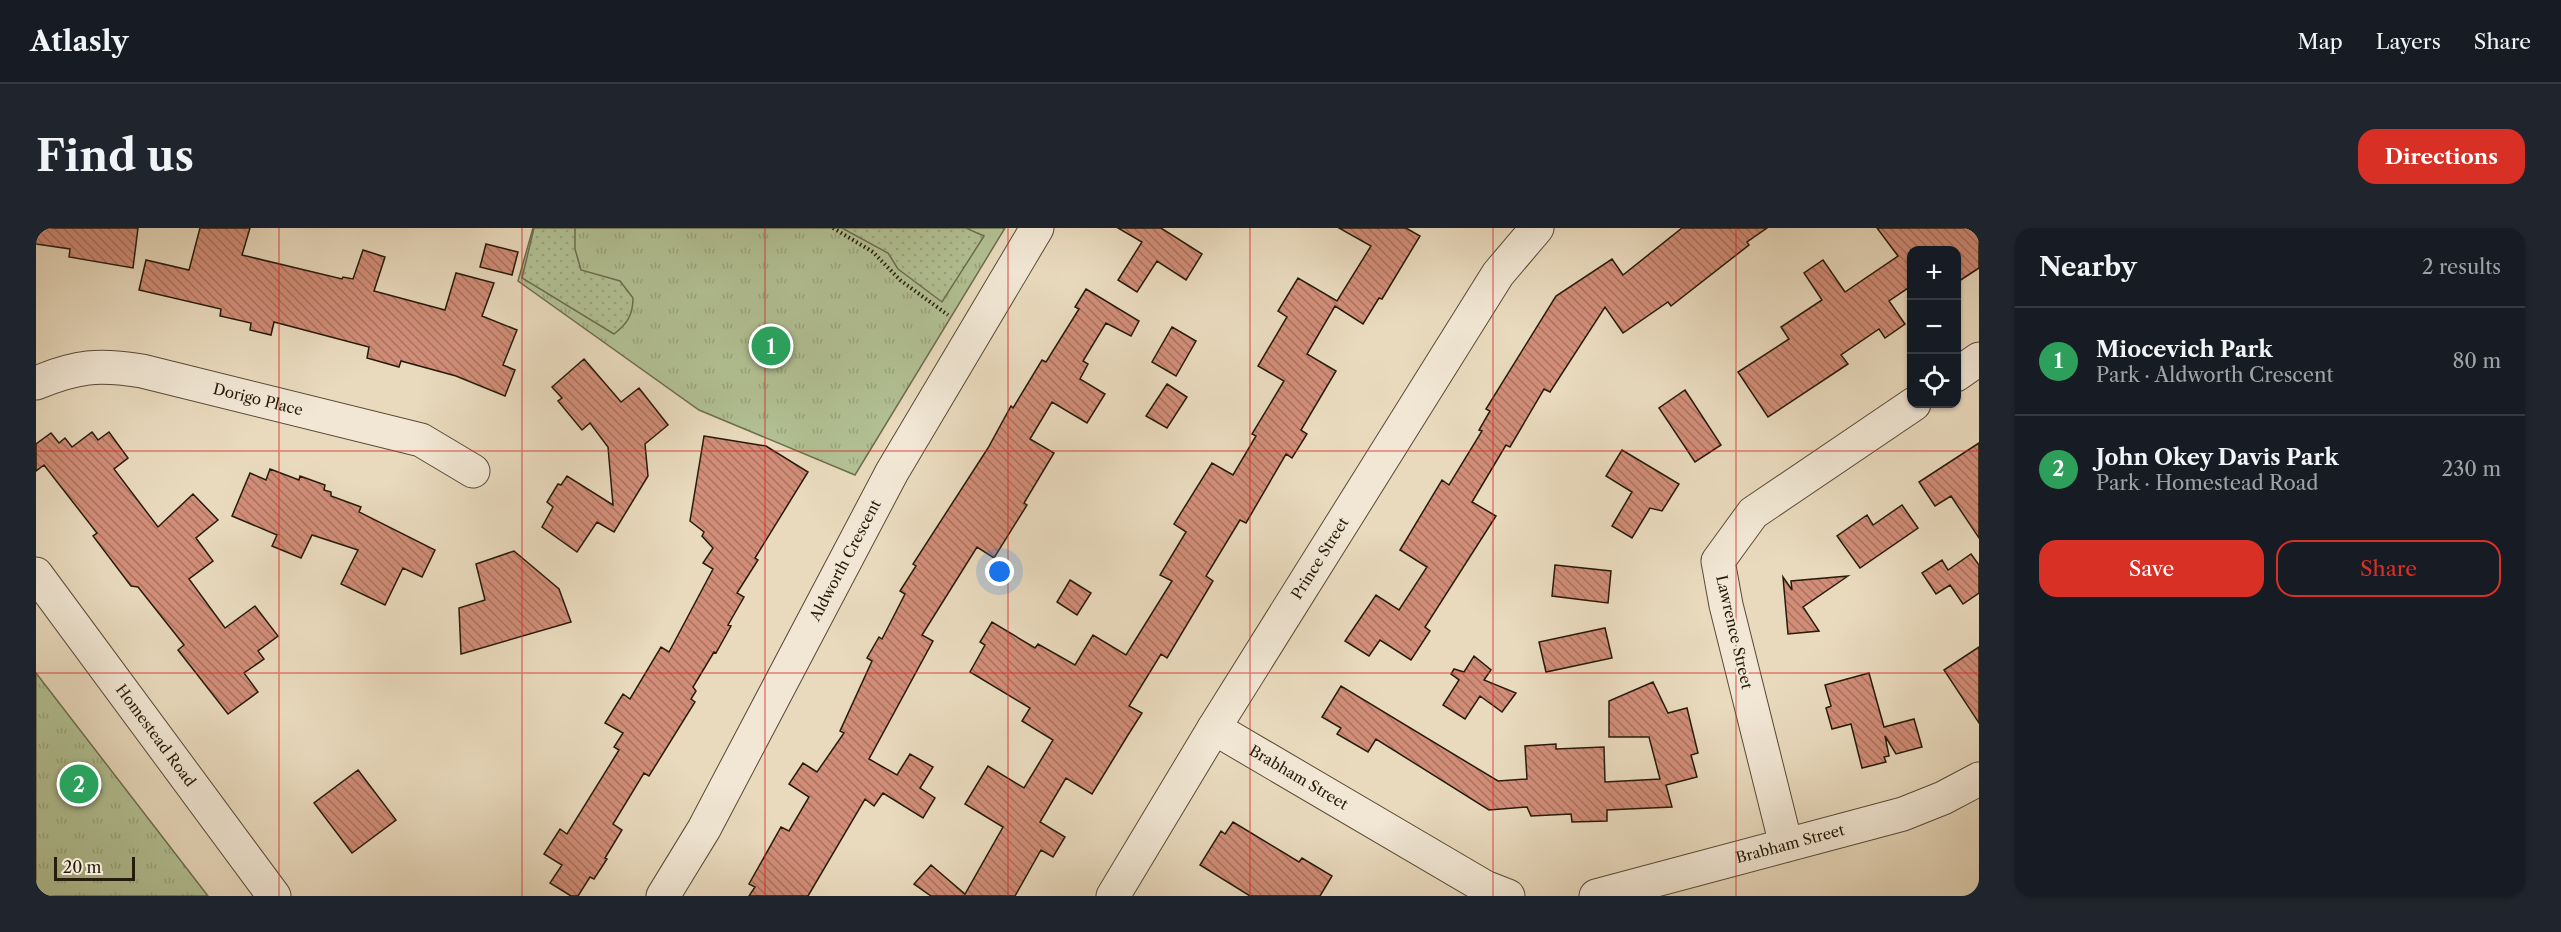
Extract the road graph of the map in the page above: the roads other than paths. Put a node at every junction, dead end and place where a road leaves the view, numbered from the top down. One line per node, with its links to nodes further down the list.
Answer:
1 (1037, 228): 13 (street, Aldworth Crescent)
2 (1537, 228): 9 (street, Prince Street)
3 (1979, 359): 4 (street)
4 (1961, 372)
5 (36, 383): 7 (street, Dorigo Place)
6 (1908, 408): 11 (street, Lawrence Street)
7 (473, 471)
8 (36, 574): 12 (street, Homestead Road)
9 (1214, 728): 14 (street, Prince Street); 15 (street, Brabham Street)
10 (1979, 779): 11 (street, Brabham Street)
11 (1786, 845): 16 (street, Brabham Street)
12 (274, 896)
13 (663, 896)
14 (1113, 896)
15 (1508, 896)
16 (1596, 896)

